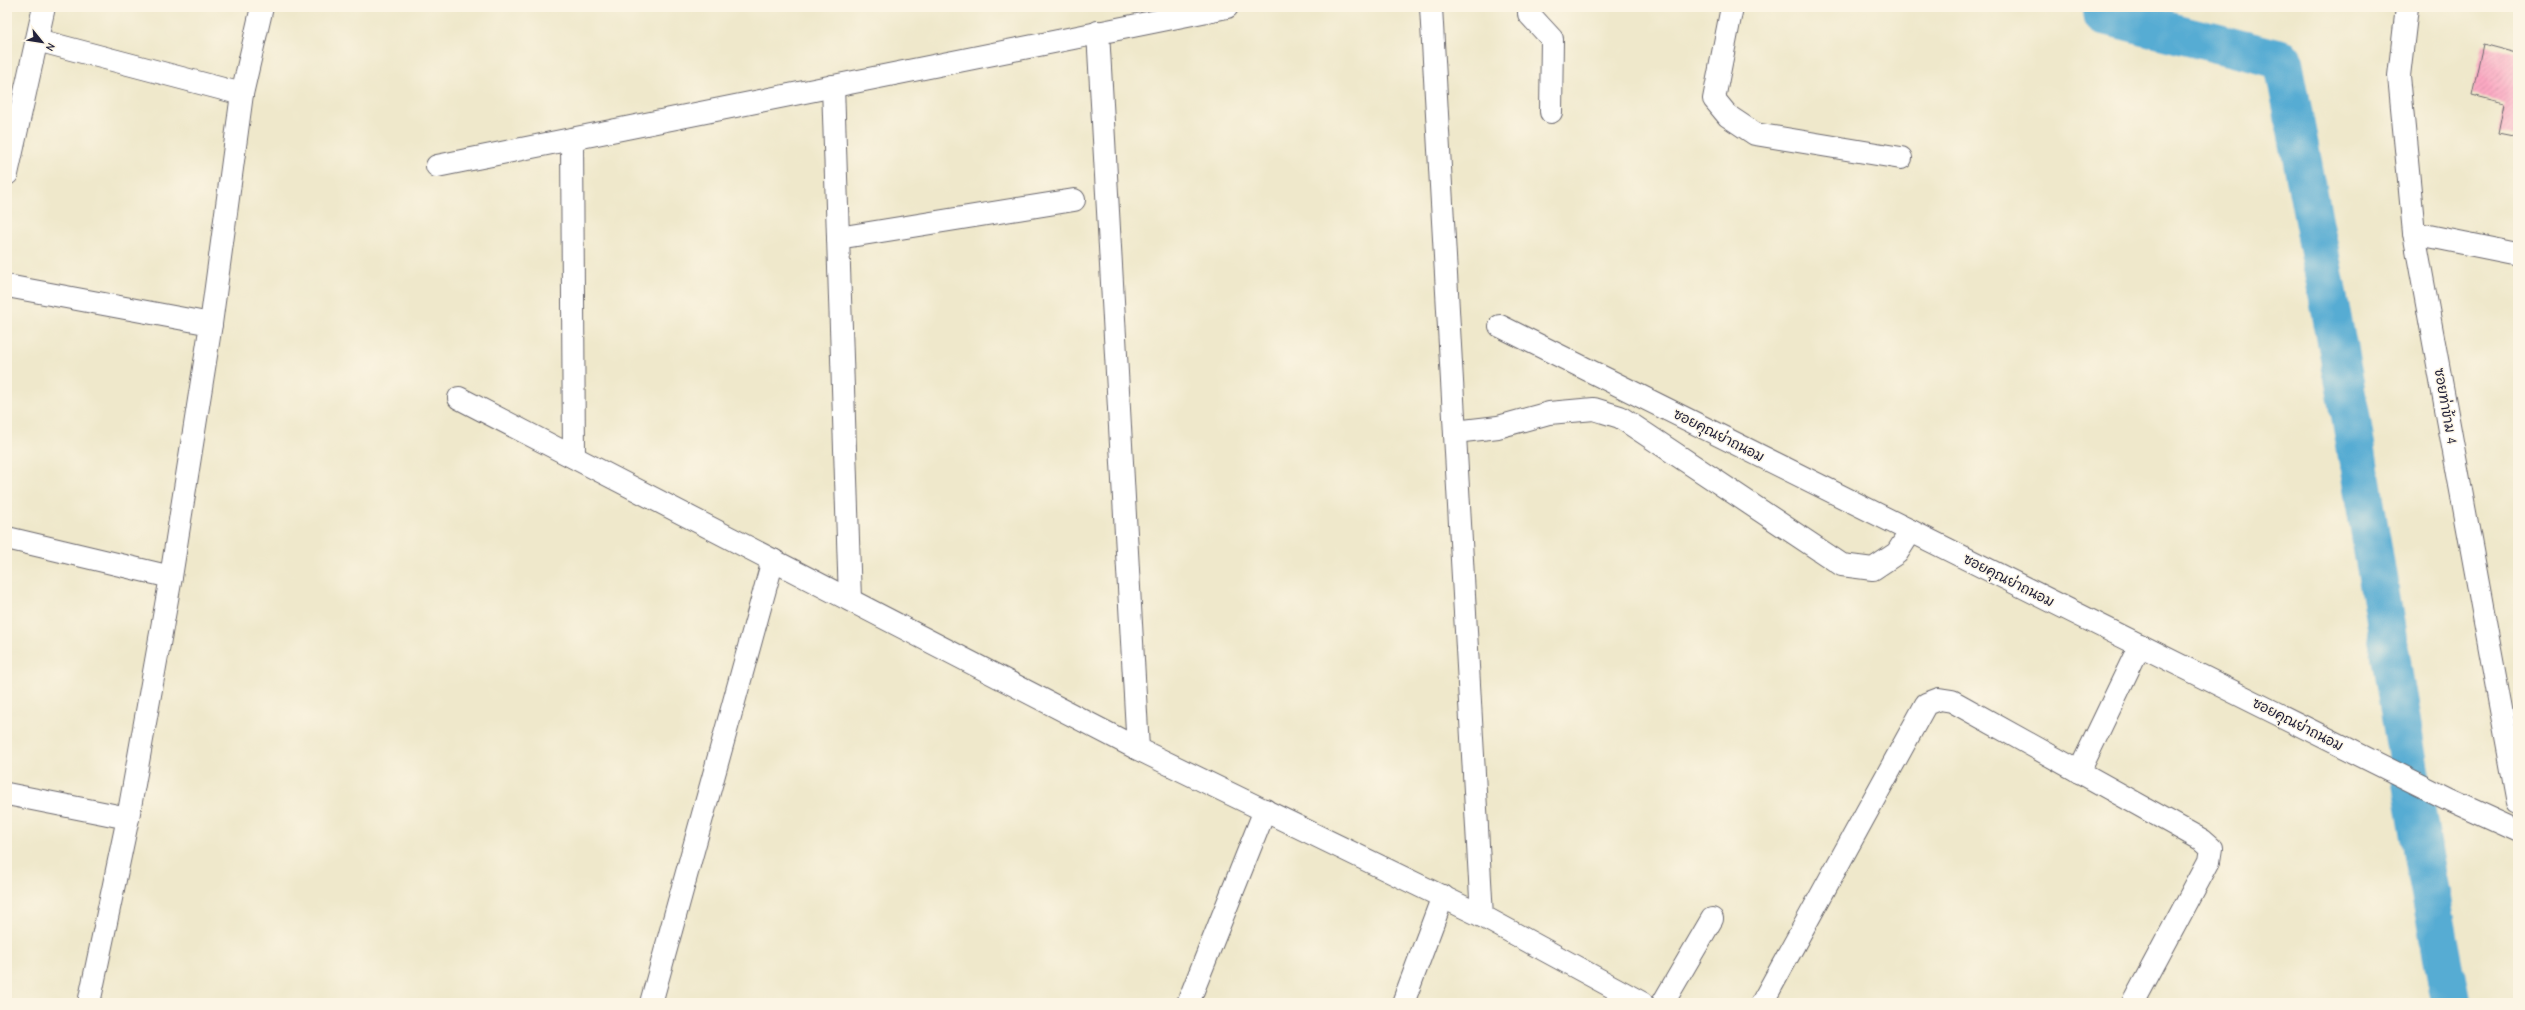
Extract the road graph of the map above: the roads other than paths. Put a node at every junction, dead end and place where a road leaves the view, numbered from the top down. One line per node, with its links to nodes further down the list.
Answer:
1 (44, 7): 9 (street)
2 (262, 7): 11 (street)
3 (1227, 7): 8 (street)
4 (1431, 7): 25 (street)
5 (1529, 7): 12 (street)
6 (1732, 7): 14 (street)
7 (2407, 7): 18 (street, ซอยท่าข้าม 4)
8 (1098, 32): 10 (street); 33 (street)
9 (37, 40): 11 (street); 16 (street)
10 (833, 86): 13 (street); 19 (street)
11 (242, 94): 22 (street)
12 (1552, 112)
13 (572, 139): 15 (street); 26 (street)
14 (1901, 158)
15 (437, 166)
16 (7, 174)
17 (1074, 200): 19 (street)
18 (2414, 233): 20 (street); 36 (street, ซอยท่าข้าม 4)
19 (838, 238): 31 (street)
20 (2518, 254)
21 (7, 286): 22 (street)
22 (211, 324): 30 (street)
23 (1500, 326): 27 (street, ซอยคุณย่าถนอม)
24 (459, 398): 26 (street)
25 (1455, 432): 27 (street); 41 (street)
26 (574, 457): 29 (street)
27 (1911, 531): 32 (street, ซอยคุณย่าถนอม)
28 (7, 538): 30 (street)
29 (773, 560): 31 (street); 44 (street)
30 (171, 577): 38 (street)
31 (850, 600): 33 (street)
32 (2140, 645): 34 (street); 39 (street, ซอยคุณย่าถนอม)
33 (1138, 749): 37 (street)
34 (2080, 772): 49 (street); 50 (street)
35 (7, 794): 38 (street)
36 (2518, 803)
37 (1265, 810): 40 (street); 45 (street)
38 (128, 818): 43 (street)
39 (2518, 831)
40 (1443, 896): 41 (street); 46 (street)
41 (1482, 916): 47 (street)
42 (1712, 918): 48 (street)
43 (89, 1003)
44 (652, 1003)
45 (1188, 1003)
46 (1402, 1003)
47 (1642, 1003)
48 (1663, 1003)
49 (1762, 1003)
50 (2133, 1003)

